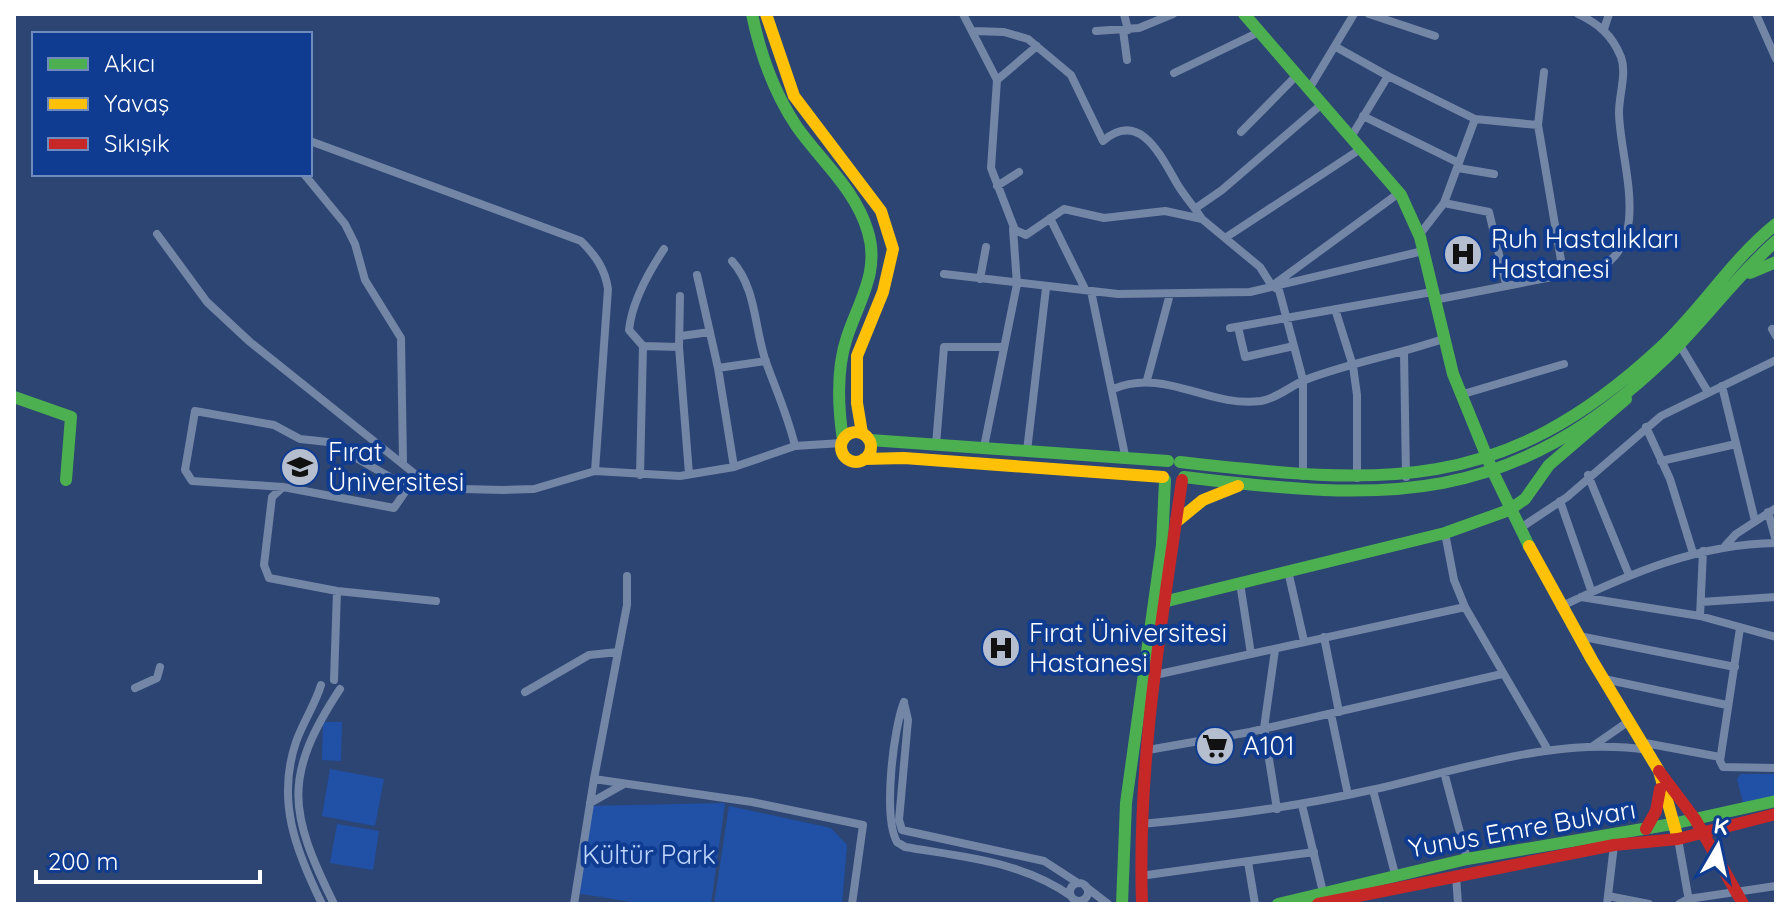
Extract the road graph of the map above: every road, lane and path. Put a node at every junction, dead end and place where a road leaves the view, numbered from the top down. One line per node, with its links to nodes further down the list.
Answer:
1 (752, 14): 97 (main road)
2 (766, 14): 96 (main road)
3 (963, 14): 15 (street)
4 (1124, 14): 14 (street)
5 (1173, 14): 14 (street)
6 (1244, 14): 17 (main road)
7 (1354, 14): 20 (street)
8 (1369, 14): 18 (street)
9 (1578, 14): 12 (street)
10 (1609, 14): 13 (street)
11 (1756, 14): 21 (street)
12 (1588, 16): 13 (street)
13 (1604, 29): 59 (street)
14 (1126, 30): 16 (street); 22 (street)
15 (973, 31): 19 (street); 27 (street)
16 (1096, 31)
17 (1259, 32): 24 (street); 25 (main road)
18 (1435, 36)
19 (1037, 46): 27 (street); 44 (street)
20 (1336, 47): 26 (street); 28 (street)
21 (1776, 59)
22 (1127, 60)
23 (1544, 72): 32 (street)
24 (1174, 73)
25 (1297, 75): 28 (main road); 33 (street)
26 (1388, 76): 30 (street); 31 (street)
27 (997, 80): 41 (street)
28 (1309, 89): 29 (main road)
29 (1322, 104): 34 (main road); 44 (street)
30 (1363, 116): 34 (street); 37 (street)
31 (1475, 119): 32 (street); 37 (street)
32 (1538, 125): 59 (street)
33 (1241, 132)
34 (1351, 137): 36 (main road)
35 (312, 142): 110 (street)
36 (1359, 150): 42 (main road); 52 (street)
37 (1458, 165): 39 (street); 43 (street)
38 (1019, 172): 41 (street)
39 (1494, 174)
40 (306, 176): 107 (street)
41 (997, 186): 49 (street)
42 (1399, 193): 51 (main road); 66 (street)
43 (1444, 203): 51 (street); 65 (street)
44 (1196, 208): 47 (street)
45 (1776, 214): 48 (street)
46 (1050, 218): 47 (street); 49 (street); 68 (street)
47 (1202, 219): 52 (street)
48 (1774, 226): 77 (main road)
49 (1013, 229): 64 (street)
50 (157, 234): 107 (street)
51 (1420, 234): 56 (main road)
52 (1225, 238): 66 (street)
53 (1776, 241): 62 (main road)
54 (986, 247): 63 (street)
55 (664, 249): 78 (street)
56 (1423, 251): 66 (street); 71 (main road)
57 (732, 261): 84 (street)
58 (1776, 262): 62 (main road)
59 (1563, 272): 65 (street)
60 (944, 274): 63 (street)
61 (697, 275): 74 (street)
62 (1743, 276): 77 (main road)
63 (980, 279): 64 (street)
64 (1017, 284): 67 (street); 81 (street)
65 (1506, 284): 71 (street)
66 (1272, 286): 69 (street); 73 (street)
67 (1046, 288): 68 (street); 102 (street)
68 (1088, 290): 69 (street); 91 (street)
69 (1170, 294): 88 (street)
70 (680, 296): 75 (street)
71 (1433, 296): 72 (street); 76 (main road)
72 (1335, 309): 73 (street); 86 (street)
73 (1288, 320): 79 (street); 79 (street)
74 (710, 332): 75 (street); 87 (street)
75 (681, 336): 80 (street)
76 (1440, 340): 82 (street); 93 (main road)
77 (1678, 343): 92 (street); 108 (main road); 123 (main road)
78 (643, 346): 80 (street); 112 (street)
79 (1294, 346): 89 (street)
80 (679, 347): 111 (street)
81 (1002, 347): 99 (street); 101 (street)
82 (1404, 352): 86 (street); 115 (street)
83 (1776, 360): 90 (street)
84 (766, 361): 87 (street); 100 (street)
85 (1564, 364): 93 (street)
86 (1353, 366): 89 (street); 117 (street)
87 (718, 368): 109 (street)
88 (1147, 380): 89 (street); 91 (street)
89 (1303, 380): 114 (street)
90 (1722, 386): 92 (street); 98 (street)
91 (1113, 389): 104 (street)
92 (1708, 392): 95 (street)
93 (1460, 395): 108 (main road)
94 (14, 397): 119 (main road)
95 (1646, 427): 105 (street); 113 (street)
96 (866, 436): 97 (main road); 99 (main road); 103 (main road)
97 (843, 442): 100 (street); 103 (main road)
98 (1736, 444): 105 (street); 125 (street)
99 (936, 445): 101 (main road)
100 (795, 446): 109 (street)
101 (984, 447): 102 (main road)
102 (1027, 451): 104 (main road)
103 (864, 459): 116 (main road)
104 (1126, 460): 106 (main road)
105 (1661, 461): 131 (street)
106 (1174, 462): 114 (main road); 116 (main road); 118 (main road)
107 (403, 463): 110 (street)
108 (1490, 465): 115 (main road); 120 (main road); 123 (main road)
109 (734, 467): 111 (street)
110 (595, 471): 112 (street)
111 (689, 474): 112 (street)
112 (640, 475)
113 (1588, 475): 122 (street); 133 (street)
114 (1303, 476): 117 (main road)
115 (1406, 477): 117 (main road)
116 (1164, 478): 118 (main road); 214 (main road)
117 (1357, 478)
118 (1183, 479): 120 (main road); 126 (main road)
119 (66, 480)
120 (1242, 485): 126 (main road)
121 (283, 487): 121 (street); 137 (street)
122 (1560, 501): 127 (street); 136 (street)
123 (1509, 510): 127 (main road); 128 (main road)
124 (1772, 510): 125 (street); 129 (street)
125 (1755, 521): 130 (street)
126 (1176, 522): 141 (main road)
127 (1519, 529): 144 (main road)
128 (1445, 533): 132 (main road); 143 (street)
129 (1776, 542): 130 (street)
130 (1724, 546): 131 (street)
131 (1698, 552): 133 (street); 142 (street)
132 (1288, 571): 135 (main road); 150 (street)
133 (1629, 575): 136 (street)
134 (627, 576): 152 (street)
135 (1240, 583): 141 (main road); 153 (street)
136 (1591, 590): 138 (street)
137 (337, 591): 140 (street); 159 (street)
138 (1581, 597): 144 (street); 145 (street)
139 (1776, 597): 142 (street)
140 (436, 601)
141 (1163, 602): 157 (main road)
142 (1701, 602): 145 (street)
143 (1465, 607): 148 (street); 156 (street)
144 (1560, 607): 147 (main road)
145 (1700, 616): 146 (street)
146 (1740, 628): 149 (street); 155 (street)
147 (1579, 636): 155 (street); 158 (main road)
148 (1324, 637): 150 (street); 165 (street)
149 (1776, 637)
150 (1304, 641): 151 (street)
151 (1275, 650): 153 (street); 167 (street)
152 (618, 652): 163 (street); 176 (street)
153 (1251, 654): 157 (street)
154 (160, 667): 161 (street)
155 (1735, 667): 164 (street)
156 (1502, 674): 165 (street); 171 (street)
157 (1155, 675): 170 (main road)
158 (1604, 679): 164 (street); 166 (main road)
159 (334, 680)
160 (321, 685): 209 (street)
161 (135, 688)
162 (340, 689): 210 (street)
163 (525, 692)
164 (1727, 705): 172 (street)
165 (1335, 713): 167 (street); 180 (street)
166 (1629, 721): 168 (main road); 169 (street)
167 (1264, 728): 170 (street); 184 (street)
168 (1646, 746): 169 (street); 172 (street); 174 (main road)
169 (1593, 747): 171 (street)
170 (1148, 750): 187 (main road)
171 (1548, 750): 175 (street)
172 (1720, 757): 173 (street)
173 (1776, 768)
174 (1659, 771): 178 (main road); 186 (main road)
175 (1444, 772): 179 (street); 196 (street)
176 (594, 779): 177 (street); 182 (street)
177 (625, 783): 182 (street); 212 (street)
178 (1661, 786): 188 (main road); 190 (main road)
179 (1373, 790): 180 (street); 199 (street)
180 (1348, 795): 183 (street)
181 (1776, 801): 186 (main road, Yunus Emre Bulvarı)
182 (590, 803): 211 (street)
183 (1302, 805): 184 (street); 195 (street)
184 (1277, 809): 187 (street)
185 (1776, 814): 191 (main road, Yunus Emre Bulvarı)
186 (1695, 819): 188 (main road, Yunus Emre Bulvarı); 191 (main road)
187 (1141, 824): 200 (main road)
188 (1672, 824): 190 (main road, Yunus Emre Bulvarı); 192 (main road)
189 (896, 827): 189 (street); 194 (street); 198 (street)
190 (1646, 829): 196 (main road, Yunus Emre Bulvarı)
191 (1702, 833): 192 (main road, Yunus Emre Bulvarı); 205 (main road)
192 (1678, 839): 193 (main road, Yunus Emre Bulvarı); 208 (street)
193 (1614, 845): 201 (main road, Yunus Emre Bulvarı); 207 (street)
194 (1009, 852): 198 (street); 202 (street)
195 (1314, 852): 197 (street); 204 (street)
196 (1467, 859): 199 (main road, Yunus Emre Bulvarı)
197 (1248, 862): 200 (street); 216 (street)
198 (1007, 864): 206 (street)
199 (1395, 874): 204 (main road, Yunus Emre Bulvarı)
200 (1140, 876): 215 (main road)
201 (1456, 876): 204 (main road, Yunus Emre Bulvarı); 218 (street)
202 (1082, 885): 206 (street); 206 (street); 213 (street)
203 (1776, 886): 205 (street)
204 (1320, 898): 217 (main road, Yunus Emre Bulvarı)
205 (1740, 899): 208 (street)
206 (1075, 900)
207 (1607, 900): 219 (street)
208 (1689, 902): 220 (street)
209 (322, 904)
210 (334, 904)
211 (574, 904)
212 (852, 904)
213 (1108, 904)
214 (1122, 904)
215 (1142, 904)
216 (1255, 904)
217 (1280, 904)
218 (1458, 904)
219 (1649, 904)
220 (1679, 904)

